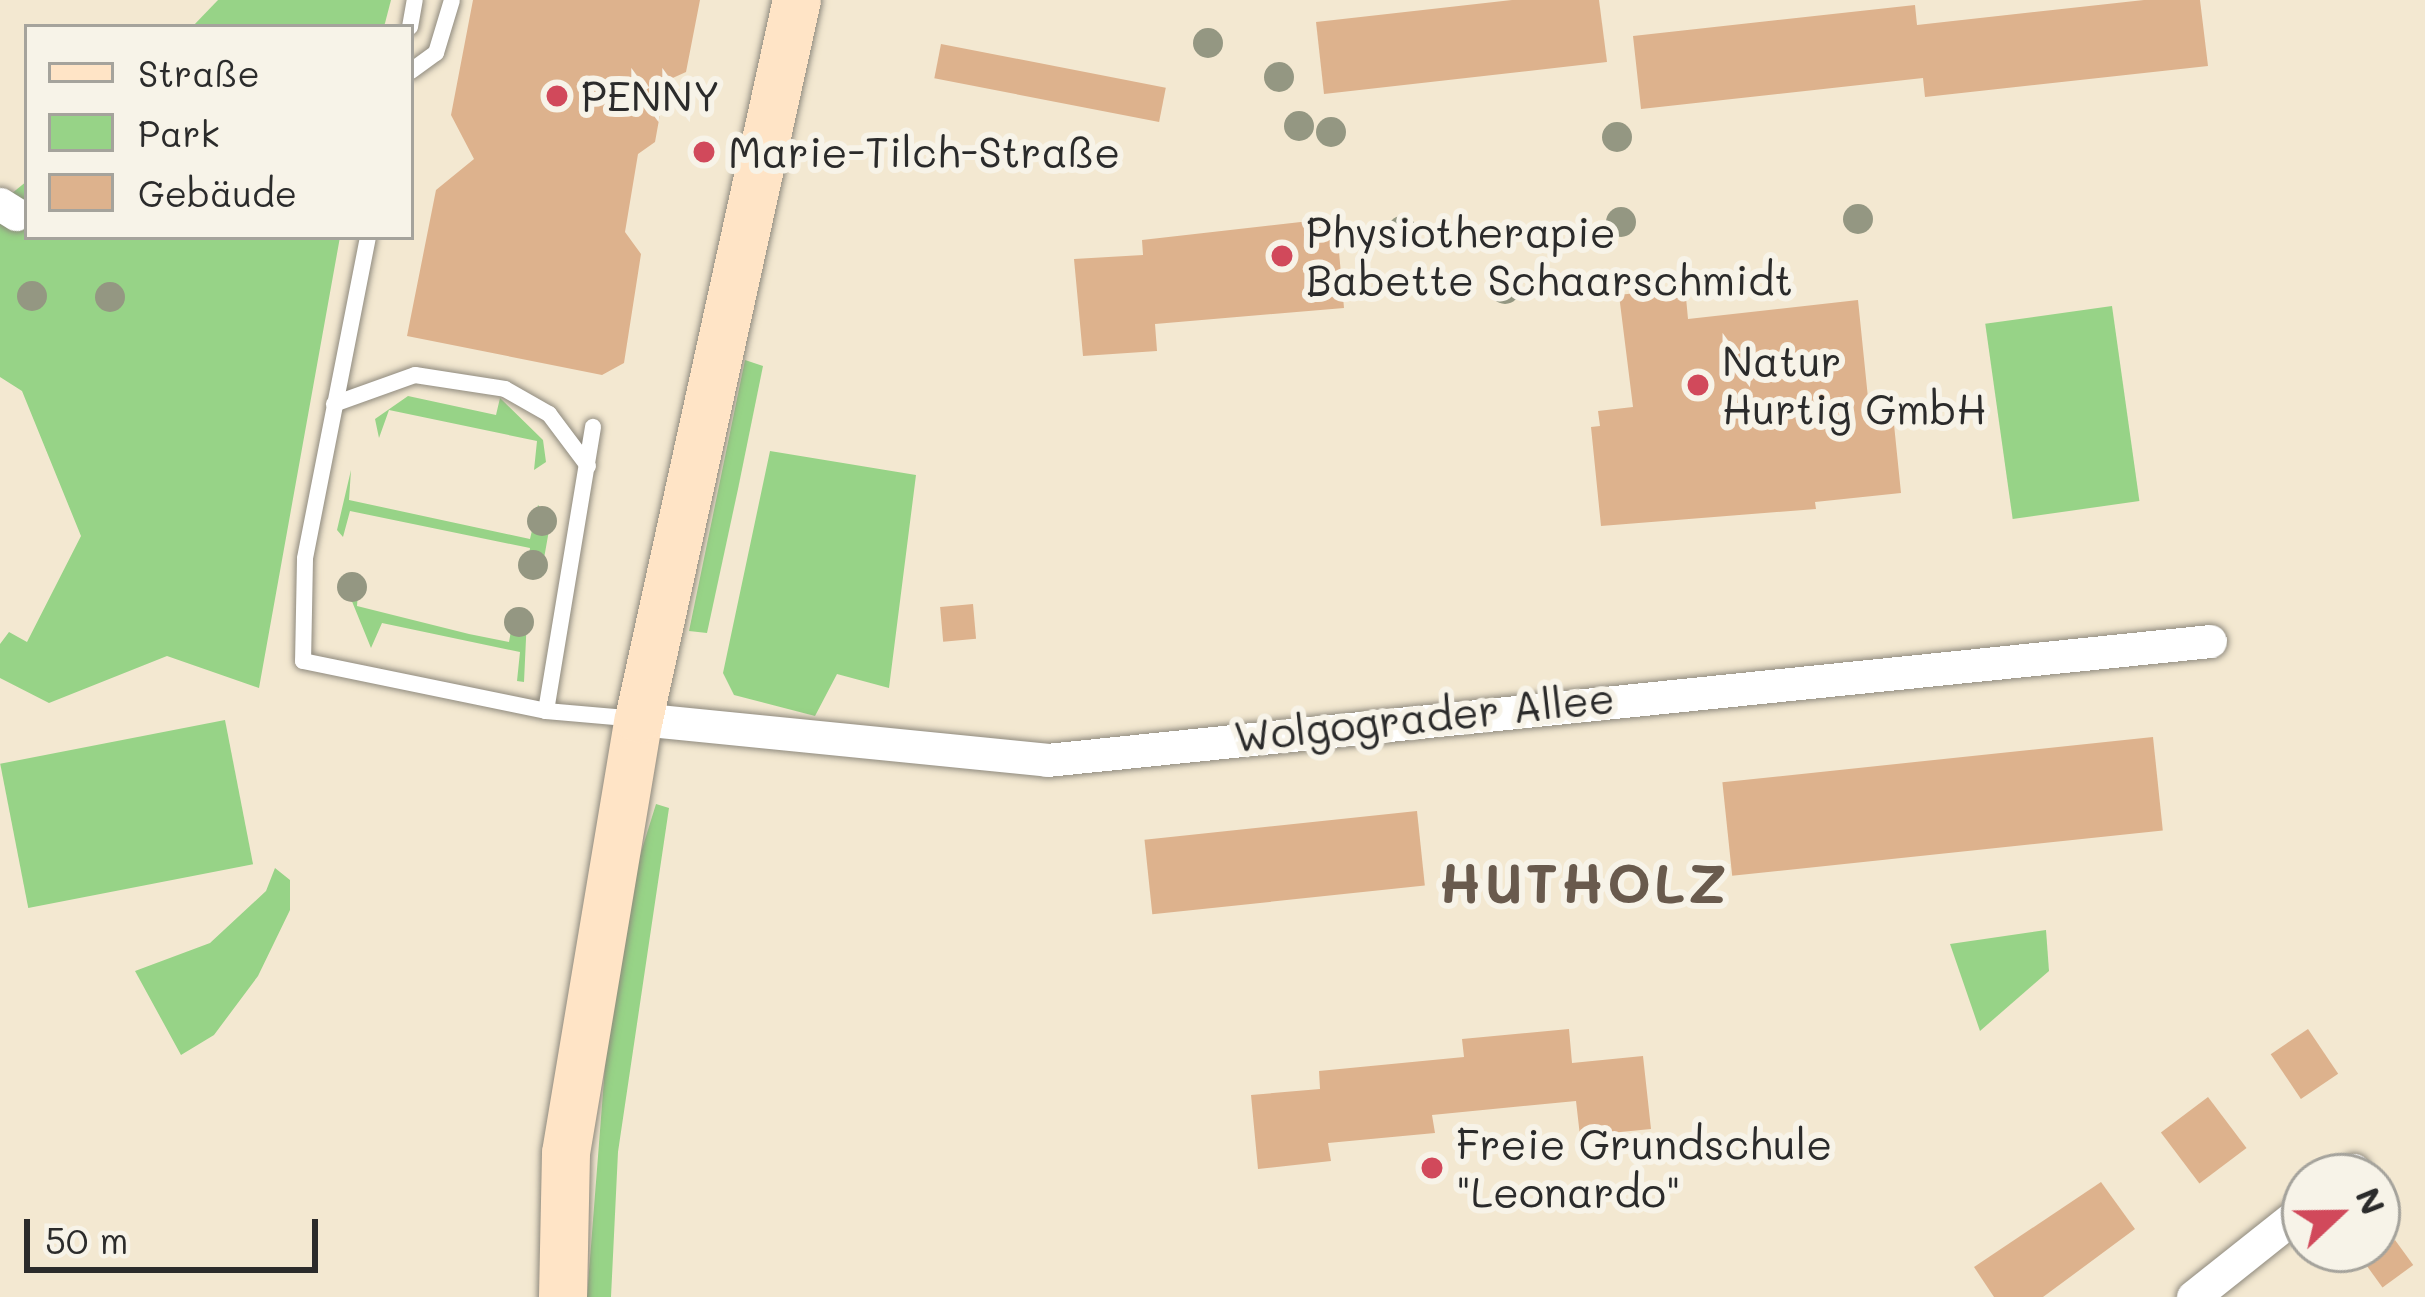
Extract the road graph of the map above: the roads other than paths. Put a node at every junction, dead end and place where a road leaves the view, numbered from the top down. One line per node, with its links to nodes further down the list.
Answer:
1 (452, 0): 3 (lane)
2 (797, 0): 10 (main road)
3 (414, 69)
4 (367, 240): 5 (lane)
5 (334, 404): 7 (lane); 9 (lane)
6 (593, 427): 7 (lane)
7 (588, 466): 9 (lane)
8 (2210, 641): 10 (street, Wolgograder Allee)
9 (546, 711): 10 (lane)
10 (639, 719): 12 (main road)
11 (2281, 1227): 13 (street)
12 (562, 1297)
13 (2193, 1297)

